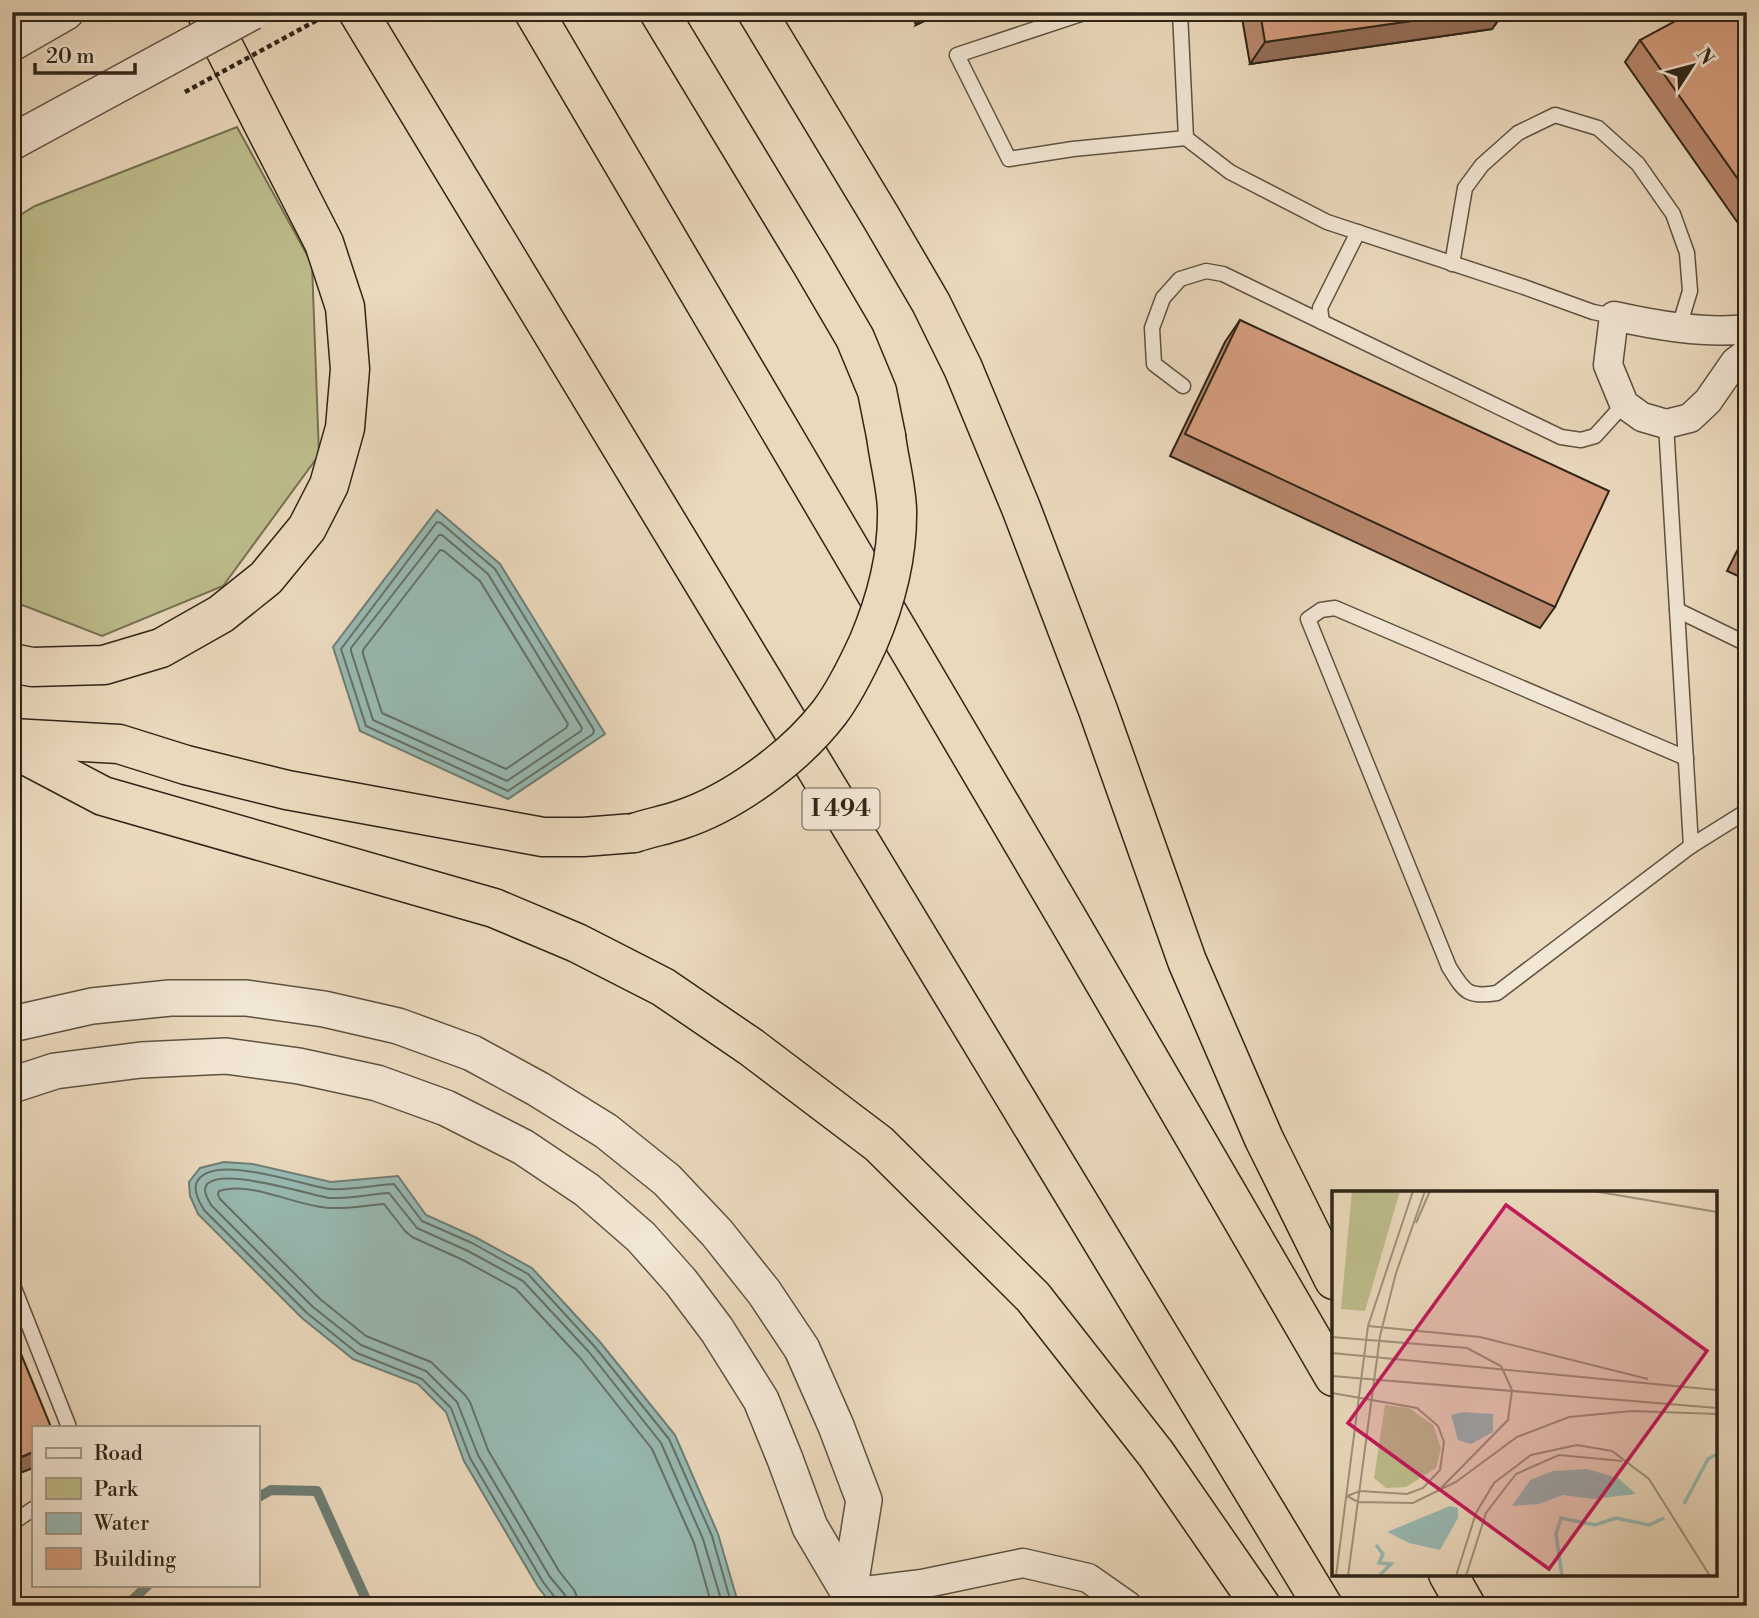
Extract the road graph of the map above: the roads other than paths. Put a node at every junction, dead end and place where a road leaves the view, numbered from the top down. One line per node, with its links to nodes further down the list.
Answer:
1 (66, 12): 10 (street)
2 (206, 12): 25 (highway)
3 (252, 12): 12 (street, bridge)
4 (358, 12): 43 (highway, I 494)
5 (534, 12): 35 (highway)
6 (659, 12): 26 (highway, bridge)
7 (757, 12): 33 (highway)
8 (1087, 12): 11 (lane)
9 (1180, 12): 11 (lane)
10 (12, 43)
11 (1186, 138): 13 (lane)
12 (12, 142)
13 (1359, 232): 14 (lane); 16 (lane)
14 (1452, 264): 15 (lane); 17 (lane)
15 (1614, 316): 17 (street); 21 (street)
16 (1322, 322): 20 (lane); 21 (lane)
17 (1679, 327): 18 (street)
18 (1747, 329)
19 (1747, 353): 22 (street)
20 (1183, 386)
21 (1624, 404): 22 (street)
22 (1666, 424): 23 (lane)
23 (1677, 611): 24 (lane); 28 (lane)
24 (1747, 644)
25 (12, 663)
26 (12, 738)
27 (12, 748): 42 (highway)
28 (1686, 758): 30 (lane); 30 (lane)
29 (1747, 811): 30 (lane)
30 (1691, 846)
31 (12, 1024): 40 (street)
32 (12, 1085): 40 (street)
33 (1332, 1276)
34 (12, 1283): 36 (lane)
35 (1332, 1374)
36 (69, 1426)
37 (32, 1510): 38 (lane)
38 (12, 1523)
39 (1449, 1576): 44 (highway)
40 (850, 1599): 41 (street)
41 (1128, 1606)
42 (1261, 1606)
43 (1323, 1606)
44 (1466, 1606)

